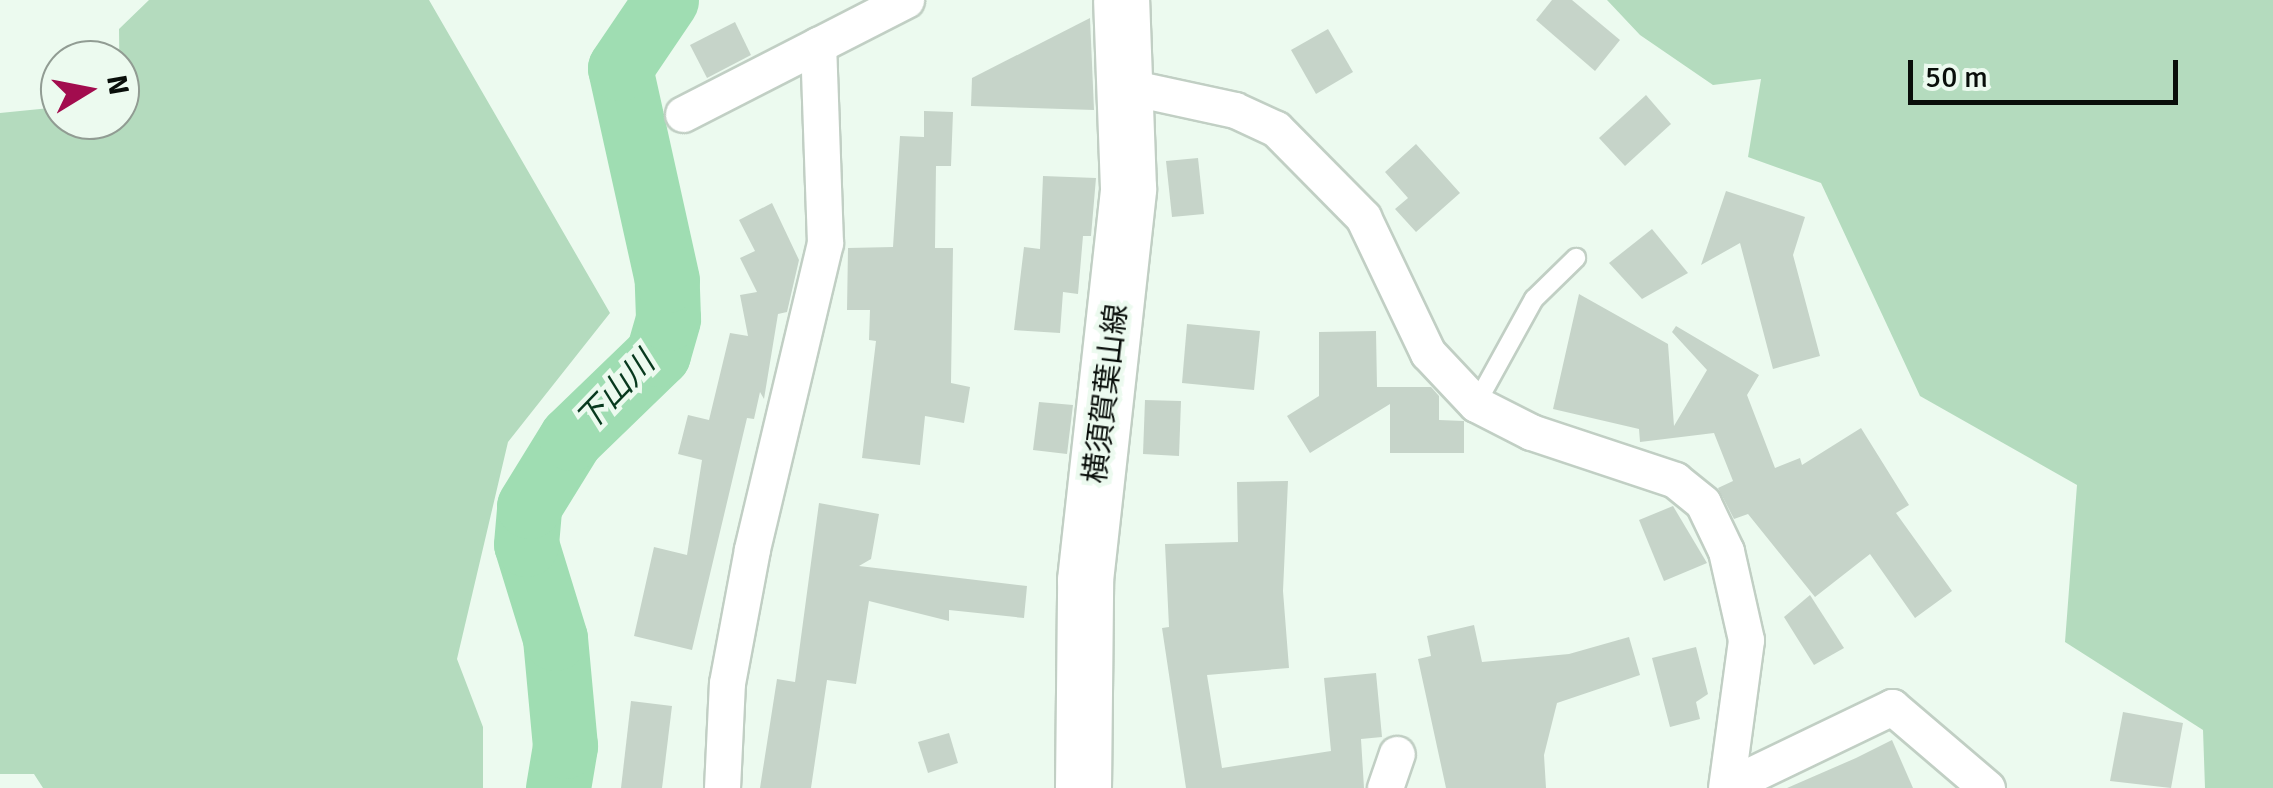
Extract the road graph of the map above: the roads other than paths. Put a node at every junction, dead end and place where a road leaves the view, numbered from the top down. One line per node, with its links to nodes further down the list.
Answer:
1 (906, 0): 3 (street)
2 (1121, 0): 4 (main road, 横須賀葉山線)
3 (818, 45): 5 (street); 10 (street)
4 (1129, 87): 7 (street); 11 (main road, 横須賀葉山線)
5 (683, 114)
6 (1576, 258): 7 (lane)
7 (1476, 404): 9 (street)
8 (1397, 754): 12 (street)
9 (1728, 786): 13 (street)
10 (722, 788)
11 (1083, 788)
12 (1385, 788)
13 (1987, 788)

